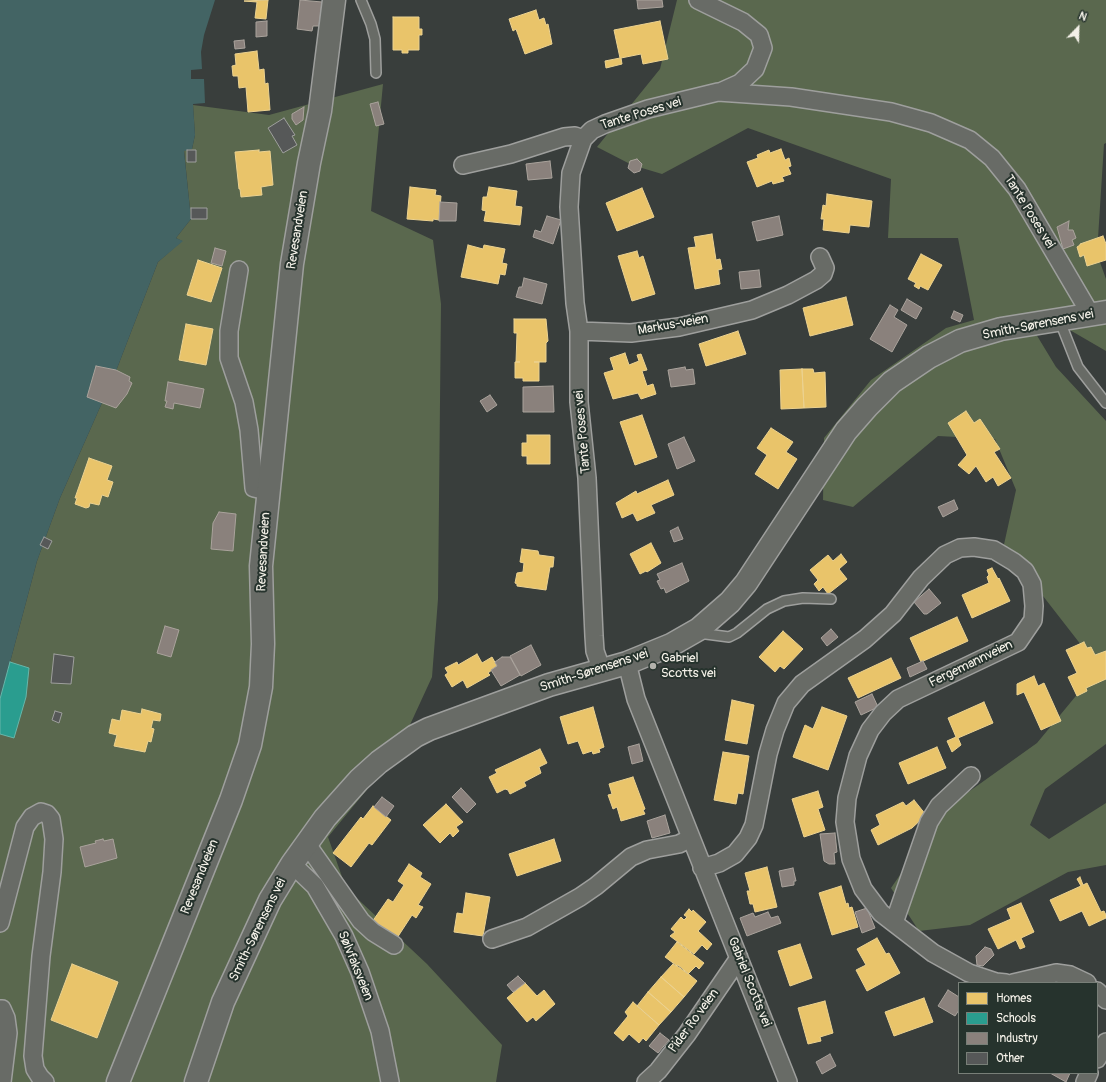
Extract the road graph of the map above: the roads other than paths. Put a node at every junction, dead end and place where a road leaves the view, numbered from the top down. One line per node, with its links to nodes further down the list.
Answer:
1 (334, 0): 14 (main road, Revesandveien)
2 (361, 0): 4 (lane)
3 (698, 0): 5 (street)
4 (376, 73)
5 (718, 92): 6 (street, Tante Poses vei); 10 (street, Tante Poses vei)
6 (583, 139): 7 (street); 12 (street, Tante Poses vei)
7 (463, 165)
8 (820, 257): 12 (street, Markus-veien)
9 (239, 270): 14 (street)
10 (1098, 314): 11 (main road, Smith-Sørensens vei)
11 (1058, 319): 13 (lane); 16 (main road, Smith-Sørensens vei)
12 (579, 331): 18 (street, Tante Poses vei)
13 (1106, 403)
14 (267, 491): 39 (main road, Revesandveien)
15 (831, 599): 16 (lane)
16 (699, 629): 17 (main road, Smith-Sørensens vei)
17 (627, 663): 18 (main road, Smith-Sørensens vei); 20 (street, Gabriel Scotts vei)
18 (602, 670): 21 (main road, Smith-Sørensens vei)
19 (971, 776): 25 (street)
20 (691, 838): 23 (street, Gabriel Scotts vei); 26 (street)
21 (306, 843): 22 (main road, Smith-Sørensens vei); 27 (street)
22 (292, 864): 40 (main road, Smith-Sørensens vei); 41 (street, Sølvfaksveien)
23 (702, 868): 25 (street, Fergemannveien); 28 (street, Gabriel Scotts vei)
24 (0, 923): 37 (street)
25 (894, 923): 29 (street, Fergemannveien)
26 (492, 939)
27 (394, 945)
28 (739, 958): 42 (street, Pider Ro veien); 43 (street, Gabriel Scotts vei)
29 (1002, 982)
30 (1017, 982): 31 (street)
31 (1085, 982)
32 (1098, 992): 33 (street)
33 (1106, 1000)
34 (0, 1009): 38 (street)
35 (1106, 1042): 36 (street)
36 (1098, 1057)
37 (36, 1078)
38 (2, 1082)
39 (118, 1082)
40 (196, 1082)
41 (390, 1082)
42 (646, 1082)
43 (788, 1082)

